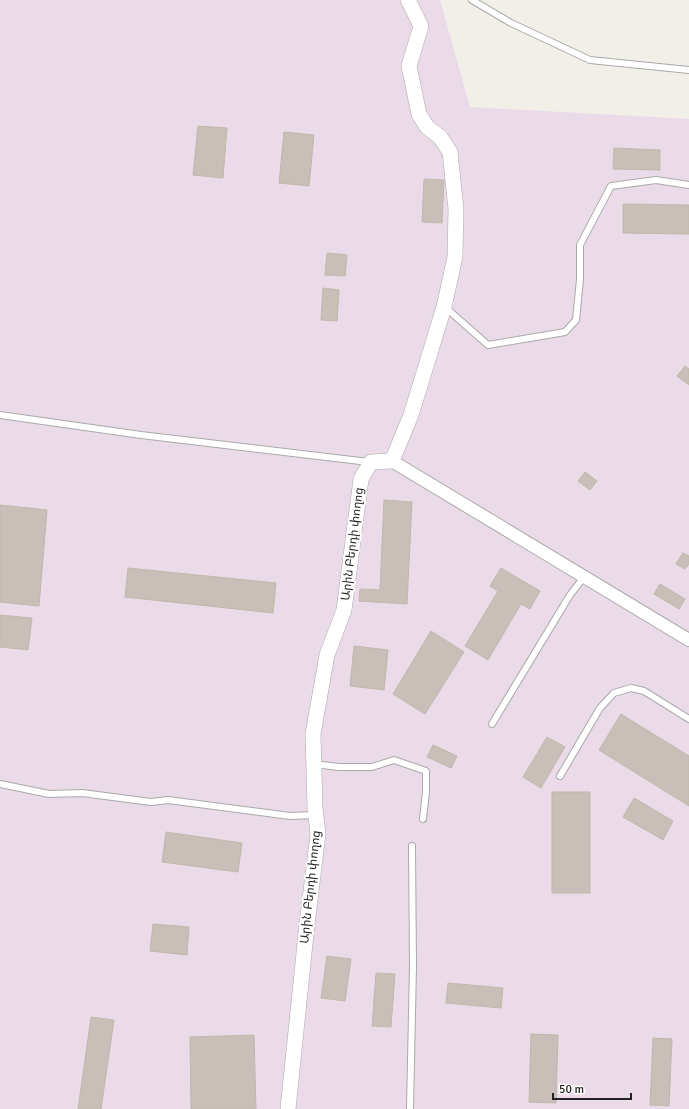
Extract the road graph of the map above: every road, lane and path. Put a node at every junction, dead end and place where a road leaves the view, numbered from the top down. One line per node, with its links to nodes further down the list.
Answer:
1 (408, 0): 5 (street)
2 (472, 0): 3 (lane)
3 (689, 70)
4 (689, 185): 5 (lane)
5 (444, 307): 7 (street)
6 (0, 415): 8 (lane)
7 (392, 461): 8 (street); 9 (street)
8 (371, 462): 13 (street, Արին Բերդի փողոց)
9 (584, 577): 10 (street); 12 (lane)
10 (689, 640)
11 (689, 719): 14 (lane)
12 (492, 724)
13 (314, 764): 16 (street, Արին Բերդի փողոց); 17 (lane)
14 (560, 776)
15 (0, 784): 16 (lane)
16 (316, 815): 19 (street, Արին Բերդի փողոց)
17 (423, 818)
18 (412, 846): 20 (lane)
19 (288, 1109)
20 (410, 1109)

